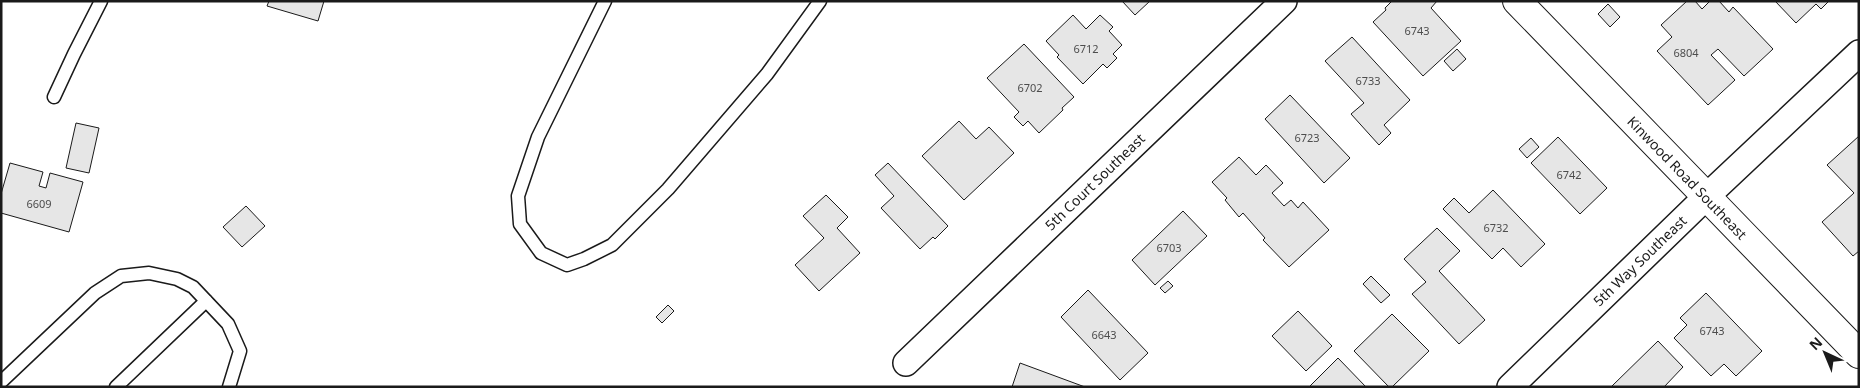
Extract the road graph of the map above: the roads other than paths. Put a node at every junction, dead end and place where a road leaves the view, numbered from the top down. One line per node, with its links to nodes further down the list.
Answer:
1 (101, 1): 7 (lane)
2 (605, 1): 3 (lane)
3 (820, 1)
4 (1284, 1): 11 (street, 5th Court Southeast)
5 (1517, 1): 8 (street, Kinwood Road Southeast)
6 (1859, 53): 8 (street, 5th Way Southeast)
7 (54, 97)
8 (1706, 197): 10 (street, Kinwood Road Southeast); 15 (street, 5th Way Southeast)
9 (206, 301): 12 (lane); 13 (lane); 14 (lane)
10 (1859, 354)
11 (906, 363)
12 (1, 382)
13 (116, 387)
14 (229, 387)
15 (1510, 387)

